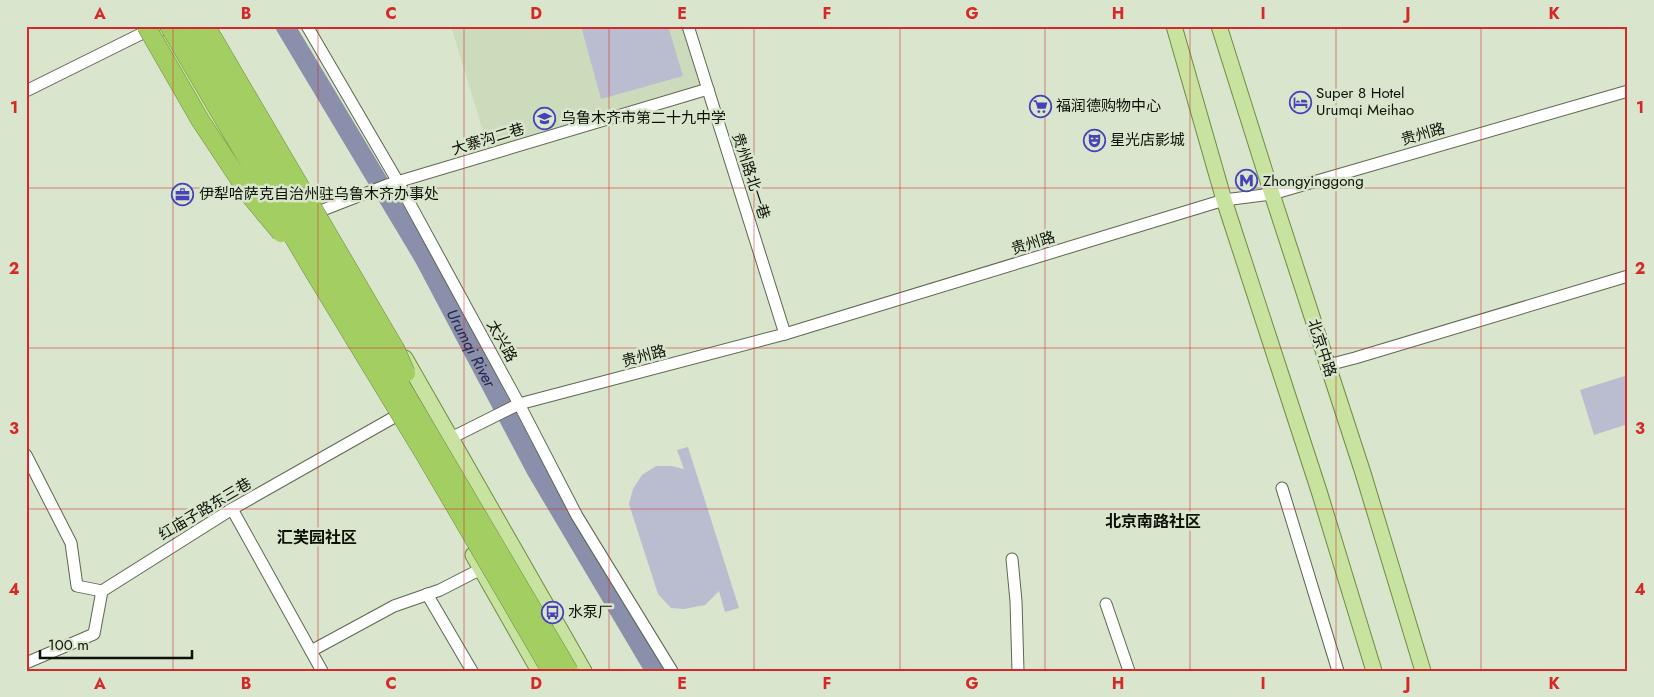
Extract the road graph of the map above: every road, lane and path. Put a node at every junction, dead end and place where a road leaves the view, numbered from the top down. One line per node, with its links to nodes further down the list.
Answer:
1 (146, 26): 19 (highway, bridge)
2 (156, 26): 13 (street); 18 (main road)
3 (169, 26): 19 (highway, bridge)
4 (189, 26): 23 (highway, bridge)
5 (206, 26): 23 (highway, bridge)
6 (210, 26): 17 (main road)
7 (307, 26): 14 (street, 太兴路)
8 (688, 26): 11 (street, 贵州路北一巷)
9 (1174, 26): 16 (main road)
10 (1219, 26): 15 (main road, 北京中路)
11 (708, 89): 14 (street, 大寨沟二巷); 21 (street, 贵州路北一巷)
12 (1628, 90): 15 (street, 贵州路)
13 (26, 91)
14 (393, 183): 17 (street, 大寨沟二巷); 24 (street, 太兴路)
15 (1272, 194): 16 (street, 贵州路); 22 (main road, 北京中路)
16 (1224, 200): 21 (street, 贵州路); 48 (main road)
17 (318, 211): 18 (street, 大寨沟二巷); 23 (main road)
18 (282, 229): 25 (main road)
19 (314, 274): 41 (highway, bridge)
20 (1628, 276): 22 (street)
21 (785, 334): 24 (street, 贵州路)
22 (1328, 365): 49 (main road, 北京中路)
23 (422, 402): 25 (street, 红庙子路东三巷); 26 (main road); 42 (highway, bridge)
24 (517, 405): 26 (street, 贵州路); 44 (street, 太兴路)
25 (395, 416): 28 (main road); 30 (street, 红庙子路东三巷)
26 (451, 438): 28 (street, 贵州路); 43 (main road)
27 (26, 454): 33 (street)
28 (417, 457): 32 (main road)
29 (1282, 488): 47 (street)
30 (232, 509): 33 (street, 红庙子路东三巷); 36 (street)
31 (1012, 559): 45 (street)
32 (482, 569): 34 (street); 40 (main road)
33 (102, 591): 37 (street)
34 (427, 594): 36 (street); 39 (street)
35 (1106, 604): 46 (street)
36 (311, 651): 38 (street)
37 (26, 663)
38 (322, 671)
39 (472, 671)
40 (539, 671)
41 (551, 671)
42 (569, 671)
43 (584, 671)
44 (672, 671)
45 (1018, 671)
46 (1129, 671)
47 (1338, 671)
48 (1374, 671)
49 (1424, 671)

